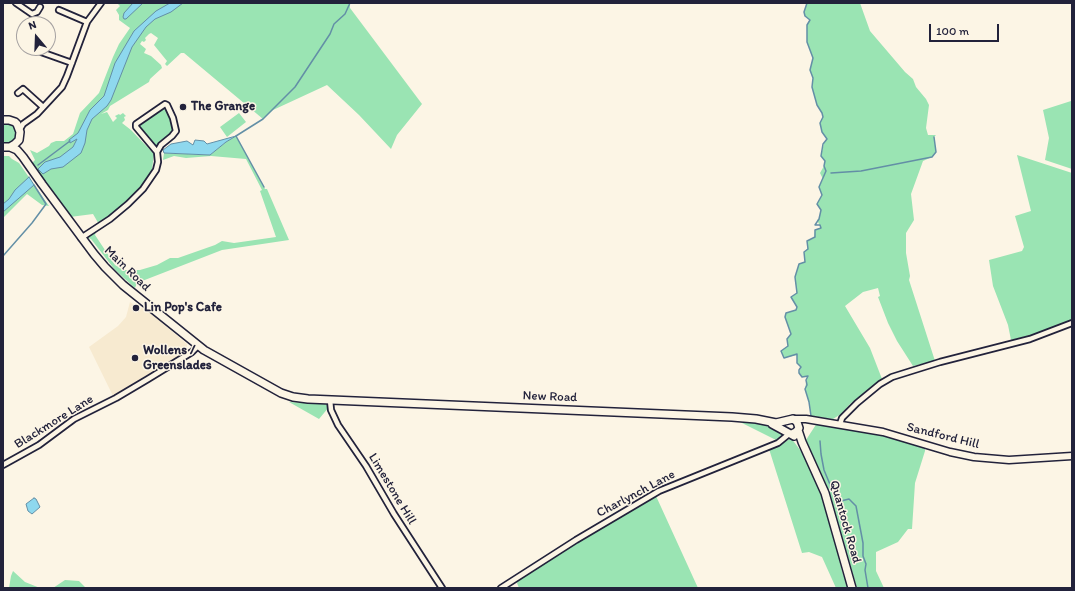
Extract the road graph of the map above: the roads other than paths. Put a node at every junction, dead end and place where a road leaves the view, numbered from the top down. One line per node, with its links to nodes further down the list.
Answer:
1 (16, 3): 3 (street)
2 (101, 3): 5 (street)
3 (40, 7)
4 (59, 10): 5 (street)
5 (87, 22): 7 (street)
6 (52, 56): 7 (street)
7 (72, 63): 9 (street)
8 (18, 93): 9 (street)
9 (43, 107): 11 (street)
10 (3, 120): 12 (main road)
11 (27, 121): 12 (street); 13 (street)
12 (14, 122): 13 (main road)
13 (20, 129): 14 (main road, Main Road)
14 (20, 137): 15 (main road); 17 (main road, Main Road)
15 (7, 147): 17 (main road, Main Road)
16 (157, 152): 16 (street); 18 (street)
17 (23, 157): 18 (main road, Main Road)
18 (81, 238): 20 (main road, Main Road)
19 (1072, 323): 25 (street)
20 (198, 346): 21 (main road, Main Road); 28 (street, Blackmore Lane)
21 (330, 400): 24 (main road, New Road); 29 (street, Limestone Hill)
22 (790, 420): 23 (main road, Sandford Hill); 24 (main road, New Road); 26 (main road, Quantock Road); 26 (main road)
23 (810, 420): 25 (main road, Sandford Hill); 26 (main road)
24 (769, 422): 26 (main road, New Road)
25 (840, 424): 27 (main road, Sandford Hill)
26 (792, 431): 30 (street, Charlynch Lane); 31 (main road, Quantock Road)
27 (1072, 456)
28 (3, 465)
29 (442, 588)
30 (501, 588)
31 (852, 588)

